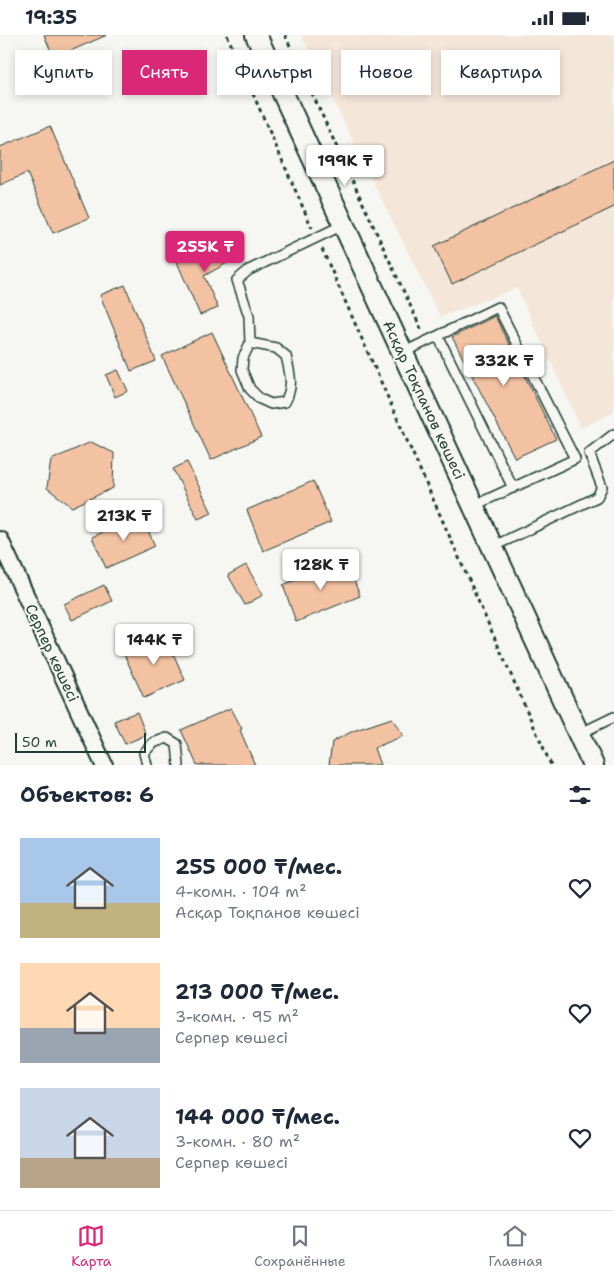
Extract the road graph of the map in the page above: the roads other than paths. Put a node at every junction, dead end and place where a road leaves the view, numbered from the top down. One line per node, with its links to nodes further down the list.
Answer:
1 (256, 35): 2 (street, Асқар Тоқпанов көшесі)
2 (344, 225): 4 (lane); 5 (street, Асқар Тоқпанов көшесі)
3 (438, 335): 5 (lane); 8 (lane); 9 (lane)
4 (250, 343): 4 (lane)
5 (402, 353): 10 (street, Асқар Тоқпанов көшесі)
6 (614, 434): 7 (lane)
7 (588, 453): 8 (lane); 12 (lane)
8 (574, 459): 9 (lane)
9 (514, 488): 10 (lane)
10 (473, 506): 12 (street, Асқар Тоқпанов көшесі)
11 (0, 540): 16 (street, Серпер көшесі)
12 (492, 547): 14 (street, Асқар Тоқпанов көшесі)
13 (614, 717): 14 (lane)
14 (578, 734): 18 (street, Асқар Тоқпанов көшесі)
15 (145, 764): 17 (lane)
16 (104, 765)
17 (179, 765)
18 (593, 765)

